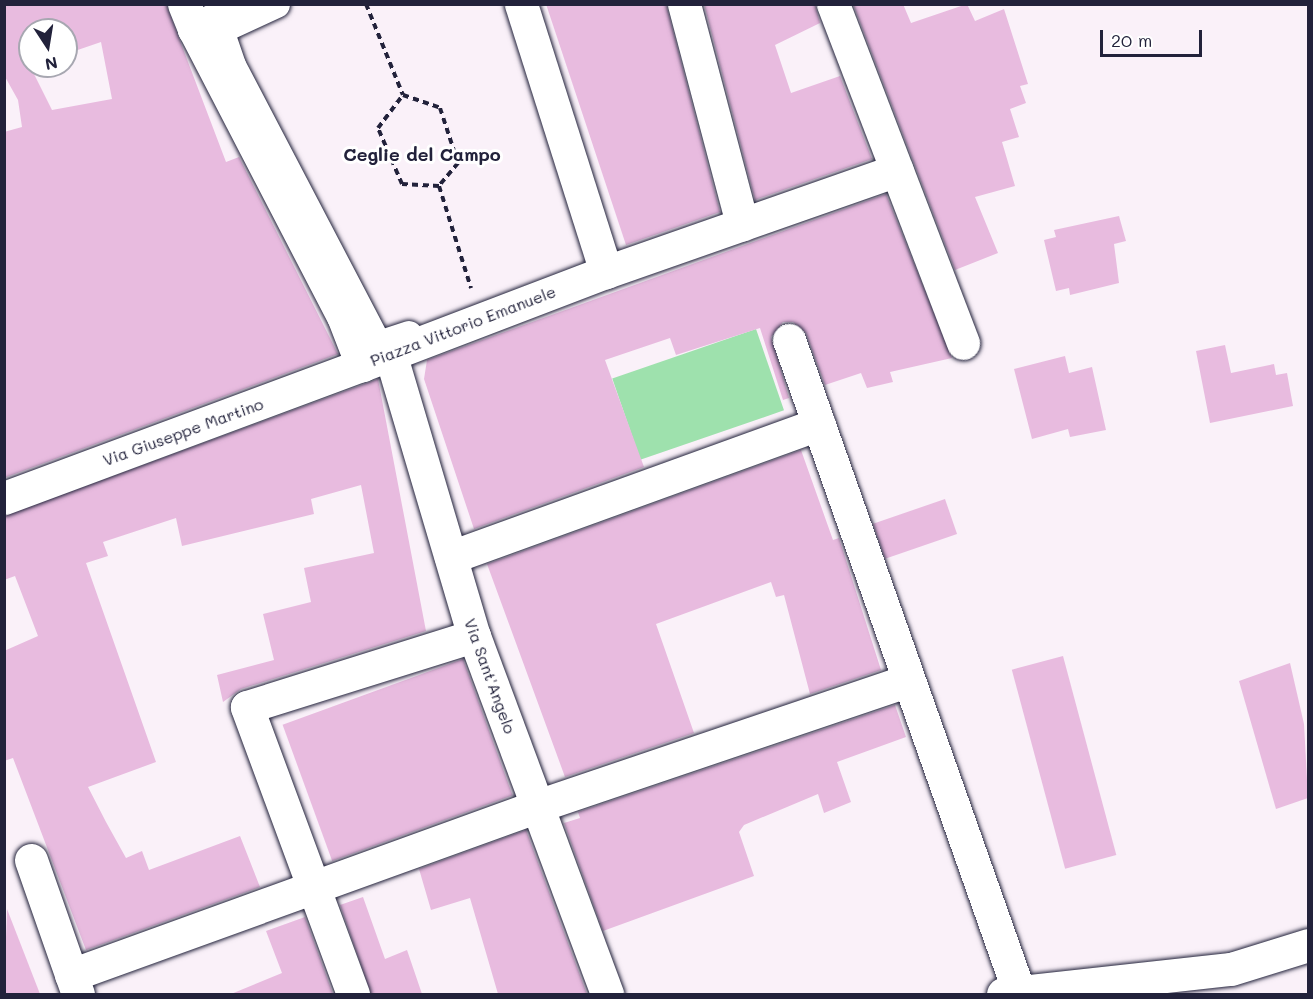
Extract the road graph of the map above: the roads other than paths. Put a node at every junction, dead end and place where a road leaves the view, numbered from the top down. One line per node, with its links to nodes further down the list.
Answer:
1 (246, 4): 7 (street, Piazza Vittorio Emanuele)
2 (276, 4): 3 (street)
3 (508, 4)
4 (521, 4): 10 (street)
5 (684, 4): 9 (street)
6 (833, 4): 8 (street)
7 (189, 17): 13 (street, Piazza Vittorio Emanuele)
8 (897, 170): 9 (street, Piazza Vittorio Emanuele); 12 (street)
9 (742, 224): 10 (street, Piazza Vittorio Emanuele)
10 (606, 272): 13 (street, Piazza Vittorio Emanuele)
11 (789, 340): 14 (street)
12 (963, 343)
13 (376, 359): 15 (street, Via Giuseppe Martino); 16 (street, Via Sant'Angelo)
14 (819, 424): 16 (street); 18 (street)
15 (4, 498)
16 (451, 557): 17 (street, Via Sant'Angelo)
17 (474, 636): 19 (street, Via Sant'Angelo); 21 (street)
18 (907, 681): 19 (street); 24 (street)
19 (537, 806): 21 (street); 26 (street, Via Sant'Angelo)
20 (31, 860): 23 (street)
21 (315, 887): 23 (street); 25 (street)
22 (1308, 945): 24 (street)
23 (75, 985)
24 (1011, 993)
25 (353, 994)
26 (607, 994)

